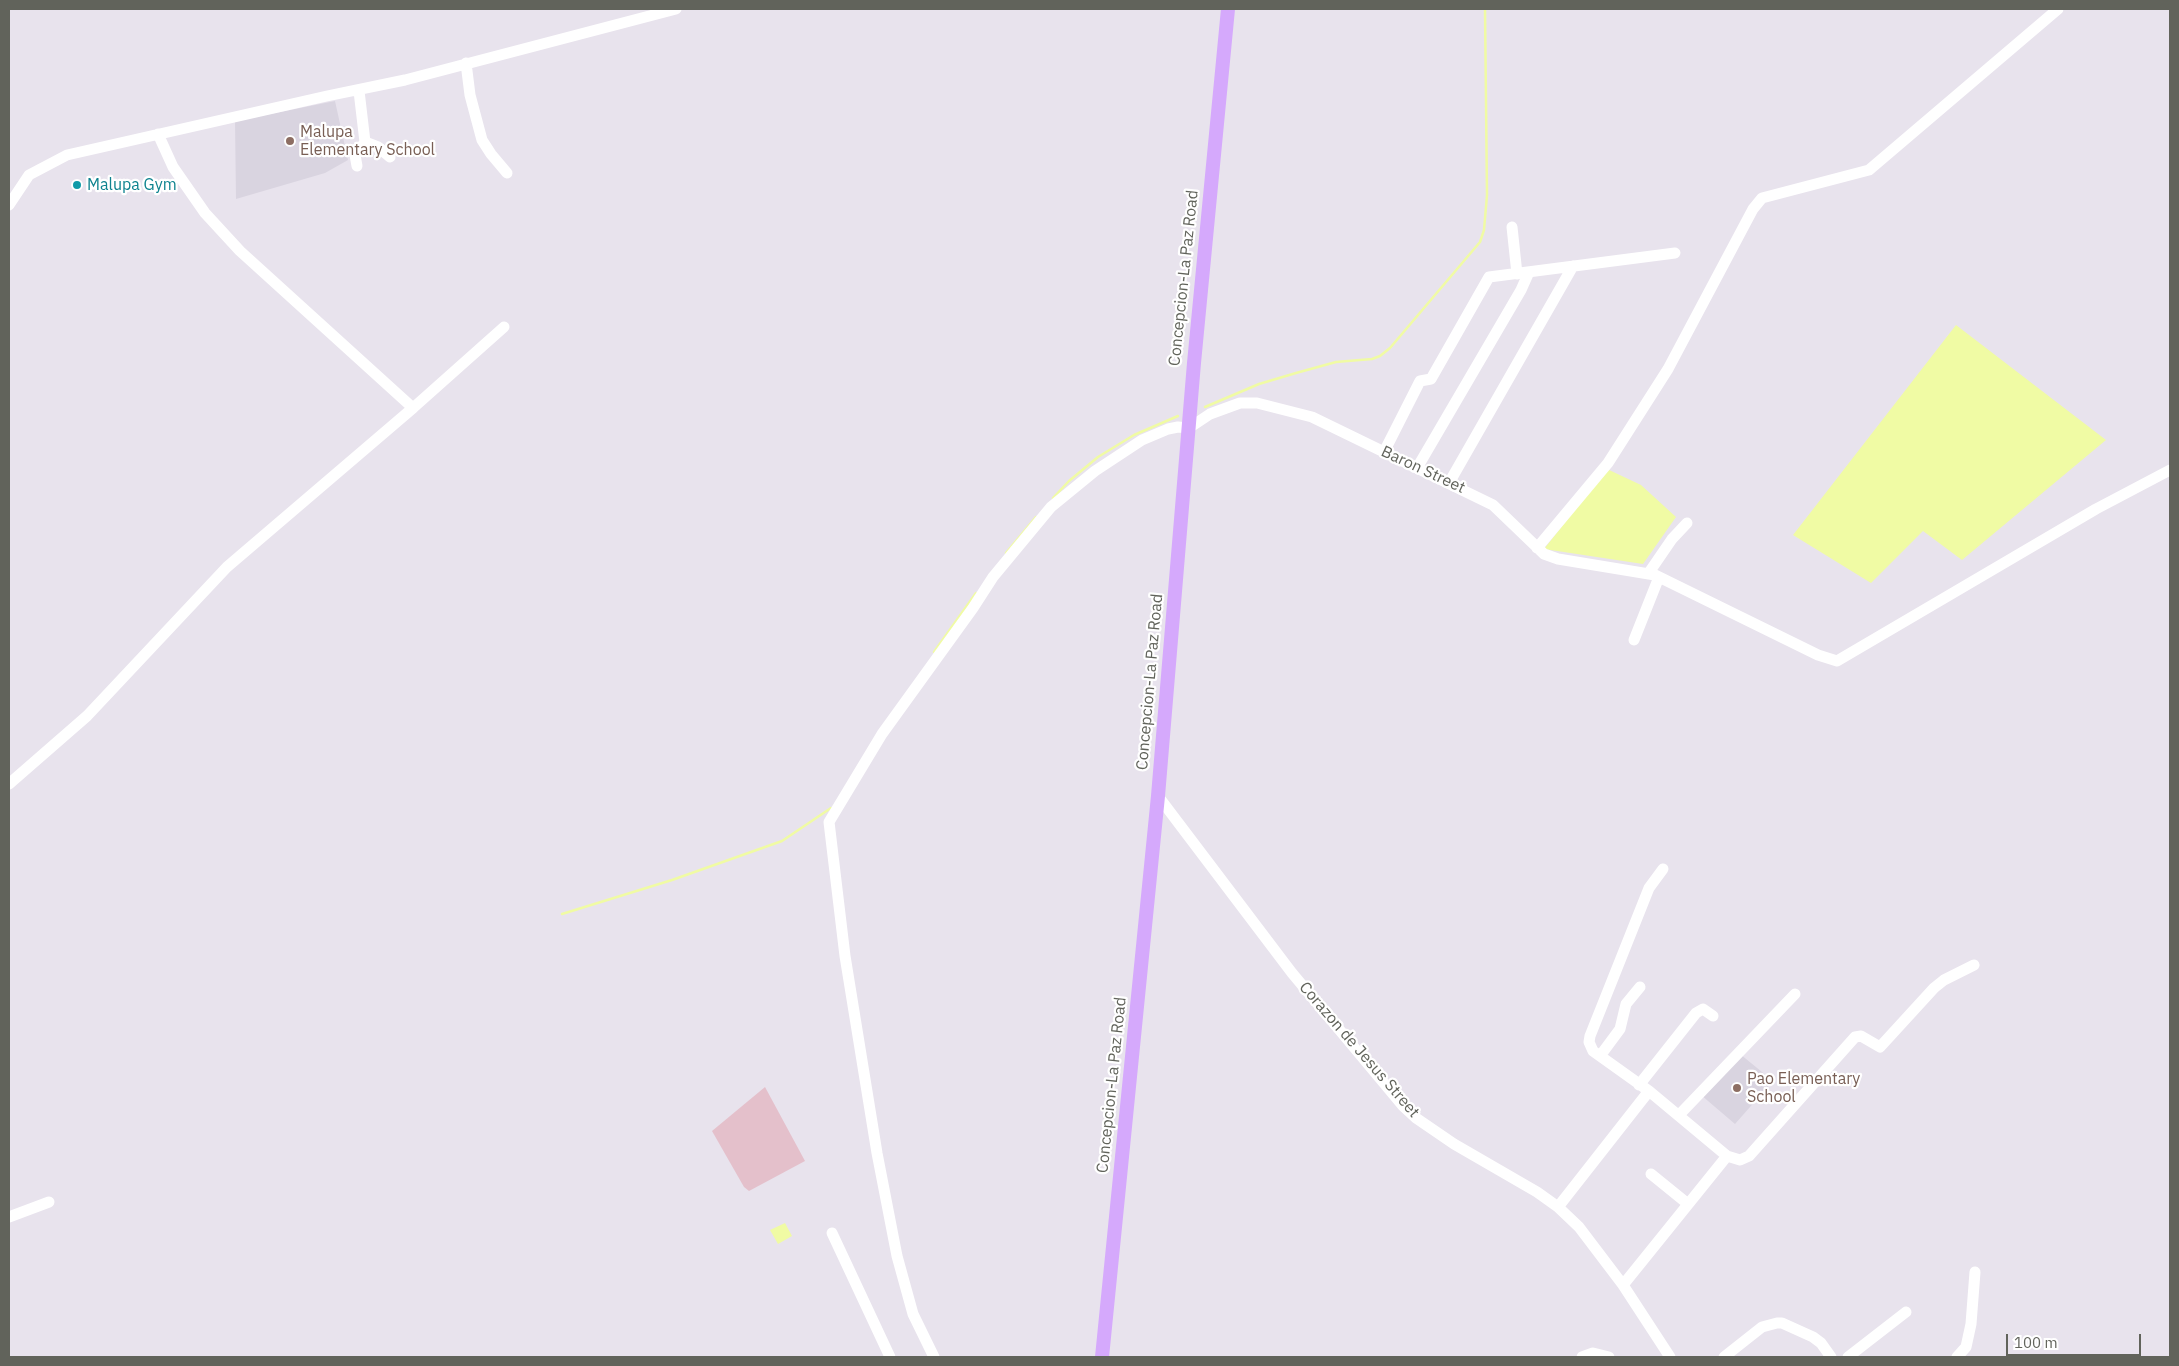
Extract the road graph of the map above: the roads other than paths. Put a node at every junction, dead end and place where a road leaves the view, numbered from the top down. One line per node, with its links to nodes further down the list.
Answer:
1 (676, 9): 4 (street)
2 (1228, 9): 18 (main road, Concepcion-La Paz Road)
3 (2058, 9): 24 (street)
4 (466, 64): 5 (street); 10 (street)
5 (359, 90): 6 (street); 7 (street)
6 (158, 134): 11 (street); 17 (street)
7 (365, 142): 8 (street); 9 (street)
8 (390, 157)
9 (357, 166)
10 (507, 173)
11 (9, 205)
12 (1512, 228): 15 (street)
13 (1674, 253): 14 (street)
14 (1573, 266): 15 (street); 22 (street)
15 (1523, 273): 19 (street); 20 (street)
16 (504, 327): 17 (street)
17 (413, 408): 27 (street)
18 (1189, 428): 19 (street, Baron Street); 28 (main road, Concepcion-La Paz Road); 49 (street)
19 (1384, 452): 20 (street, Baron Street)
20 (1417, 468): 22 (street, Baron Street)
21 (2170, 470): 25 (street, Baron Street)
22 (1449, 483): 24 (street, Baron Street)
23 (1687, 523): 25 (street)
24 (1537, 548): 25 (street, Baron Street)
25 (1654, 575): 26 (street)
26 (1634, 640)
27 (9, 784)
28 (1158, 796): 42 (street, Corazon de Jesus Street); 50 (main road, Concepcion-La Paz Road)
29 (1663, 869): 34 (street)
30 (1974, 965): 38 (street)
31 (1640, 988): 34 (street)
32 (1794, 994): 37 (street)
33 (1713, 1016): 35 (street)
34 (1600, 1056): 35 (street)
35 (1639, 1085): 36 (street)
36 (1649, 1091): 37 (street); 42 (street)
37 (1679, 1116): 38 (street)
38 (1727, 1156): 41 (street)
39 (1652, 1174): 41 (street)
40 (49, 1202): 43 (street)
41 (1688, 1204): 46 (street)
42 (1558, 1207): 46 (street, Corazon de Jesus Street)
43 (9, 1217)
44 (832, 1233): 48 (street)
45 (1975, 1272): 57 (street)
46 (1623, 1285): 53 (street, Corazon de Jesus Street)
47 (1906, 1312): 56 (street)
48 (890, 1357)
49 (934, 1357)
50 (1102, 1357)
51 (1582, 1357): 52 (street)
52 (1609, 1357)
53 (1670, 1357)
54 (1724, 1357): 55 (street)
55 (1831, 1357)
56 (1848, 1357)
57 (1957, 1357)

